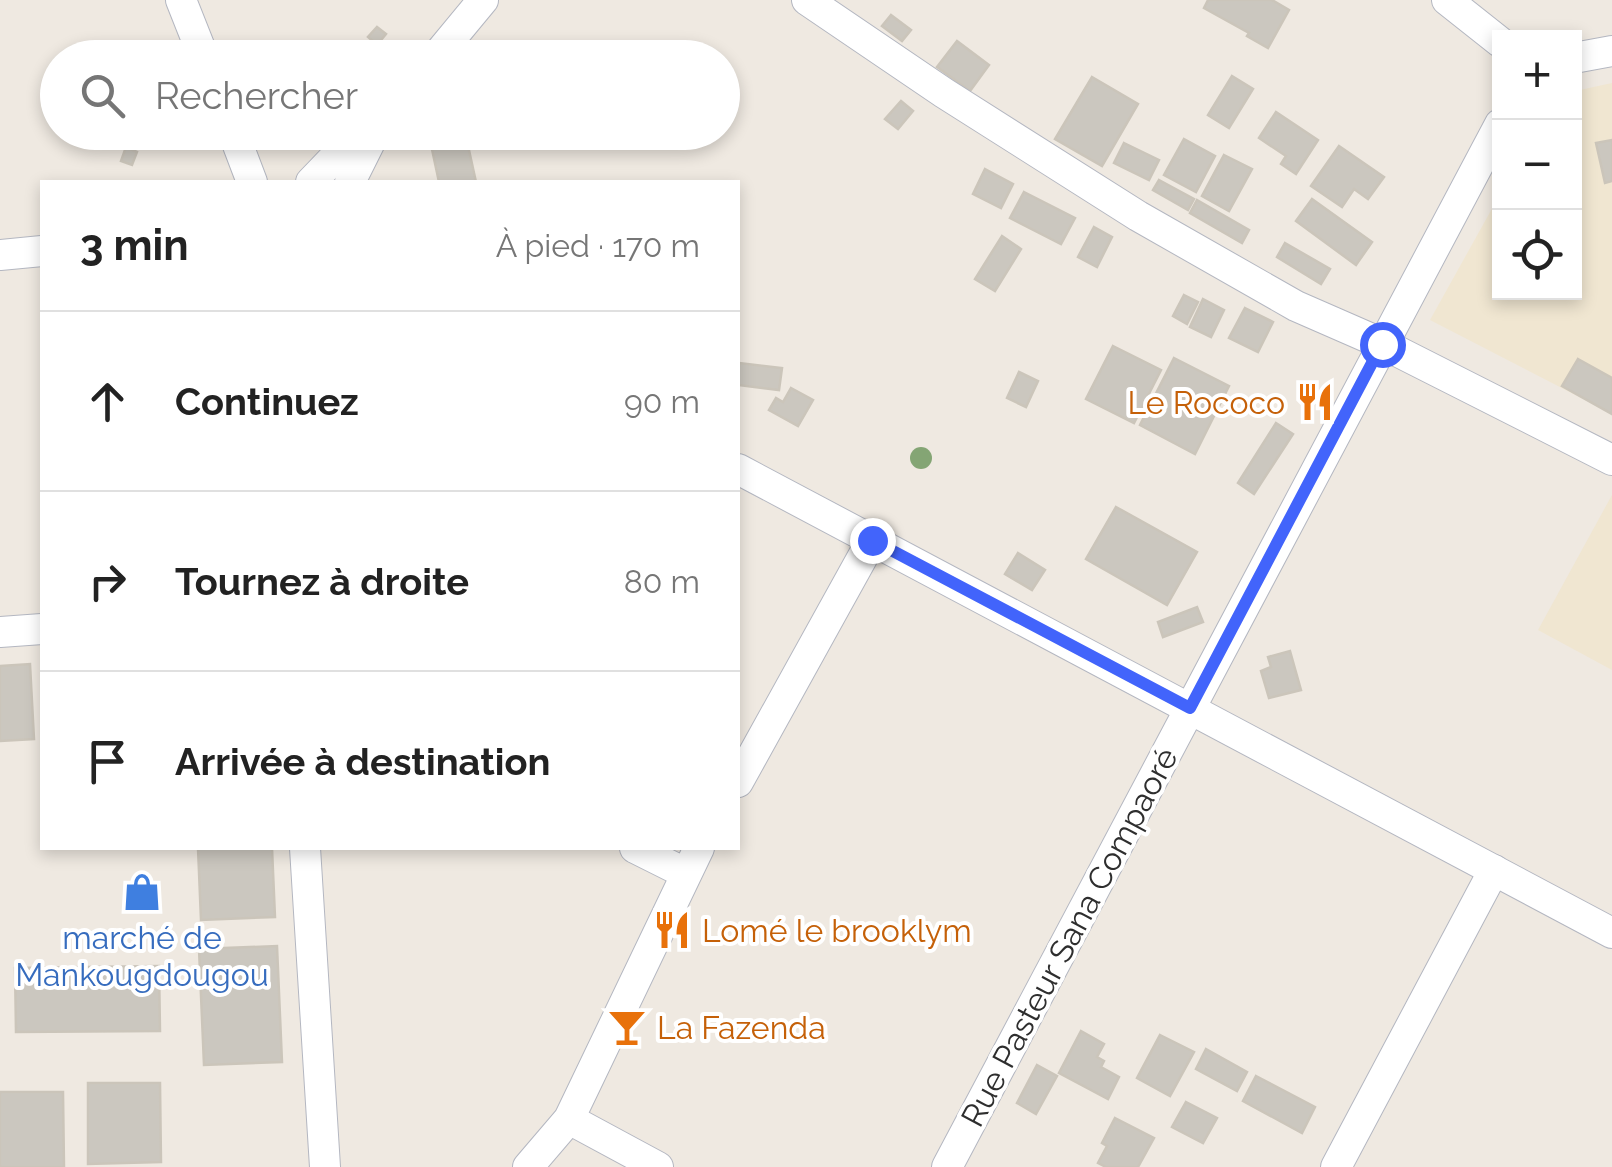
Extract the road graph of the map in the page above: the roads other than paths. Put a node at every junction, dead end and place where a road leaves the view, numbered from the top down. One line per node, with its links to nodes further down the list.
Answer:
1 (182, 0): 6 (street)
2 (483, 0): 7 (street)
3 (807, 0): 19 (street)
4 (1447, 0): 5 (street)
5 (1492, 36)
6 (197, 40)
7 (450, 40)
8 (1612, 51): 9 (street)
9 (1582, 57)
10 (1492, 139): 19 (street, Rue Pasteur Sana Compaoré)
11 (240, 150): 14 (street)
12 (344, 150): 15 (street)
13 (366, 150): 16 (street)
14 (251, 180)
15 (314, 180)
16 (351, 180)
17 (40, 251): 18 (street)
18 (0, 255)
19 (1382, 344): 20 (street); 25 (street, Rue Pasteur Sana Compaoré)
20 (1612, 460)
21 (740, 470): 22 (street)
22 (872, 540): 25 (street); 26 (street)
23 (40, 629): 24 (street)
24 (0, 632)
25 (1190, 708): 30 (street); 36 (street, Rue Pasteur Sana Compaoré)
26 (740, 778)
27 (305, 850): 33 (street)
28 (644, 850): 29 (street)
29 (692, 860): 32 (street)
30 (1494, 870): 31 (street); 37 (street)
31 (1612, 933)
32 (568, 1119): 34 (street); 35 (street)
33 (324, 1167)
34 (528, 1167)
35 (658, 1167)
36 (947, 1167)
37 (1336, 1167)

